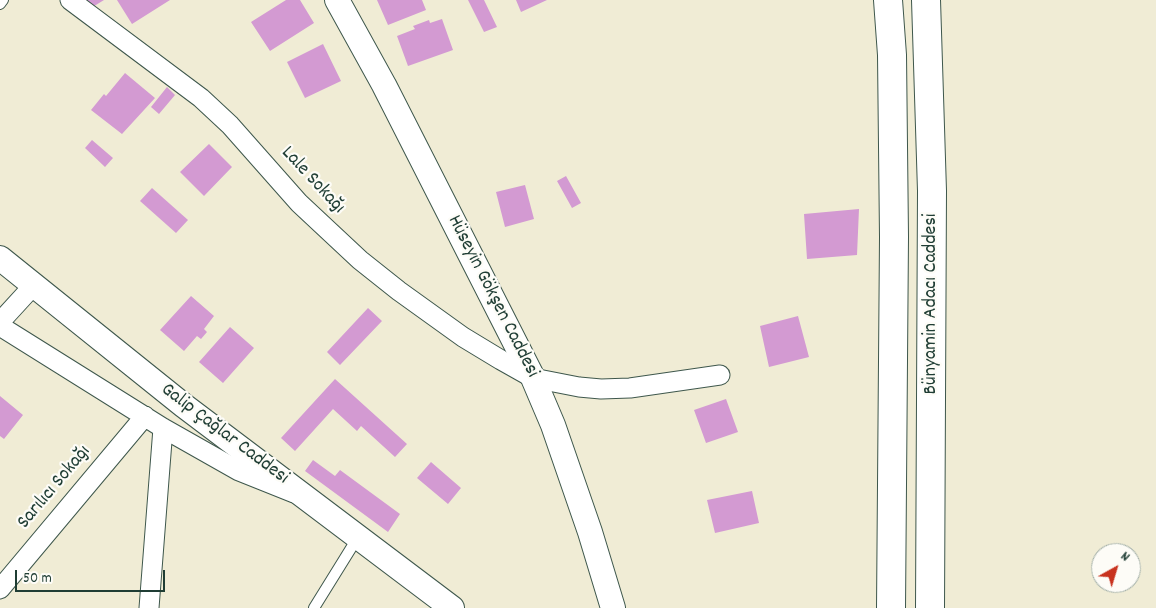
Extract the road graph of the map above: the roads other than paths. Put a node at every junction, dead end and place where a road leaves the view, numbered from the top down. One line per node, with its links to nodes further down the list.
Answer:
1 (2, 0): 6 (lane)
2 (70, 0): 12 (street, Lale Sokağı)
3 (337, 0): 12 (street, Hüseyin Gökşen Caddesi)
4 (888, 0): 22 (main road)
5 (926, 0): 23 (main road, Bünyamin Adacı Caddesi)
6 (0, 4)
7 (0, 258): 8 (street, Galip Çağlar Caddesi)
8 (33, 286): 9 (street); 15 (street, Galip Çağlar Caddesi)
9 (0, 322)
10 (0, 326): 13 (street)
11 (720, 375): 12 (street, Lale Sokağı)
12 (533, 378): 21 (street, Hüseyin Gökşen Caddesi)
13 (144, 416): 14 (street); 17 (street, Sarılıcı Sokağı)
14 (163, 428): 15 (street); 18 (street)
15 (304, 497): 16 (street, Galip Çağlar Caddesi)
16 (358, 537): 19 (lane); 20 (street, Galip Çağlar Caddesi)
17 (0, 589)
18 (149, 608)
19 (314, 608)
20 (452, 608)
21 (613, 608)
22 (891, 608)
23 (930, 608)

